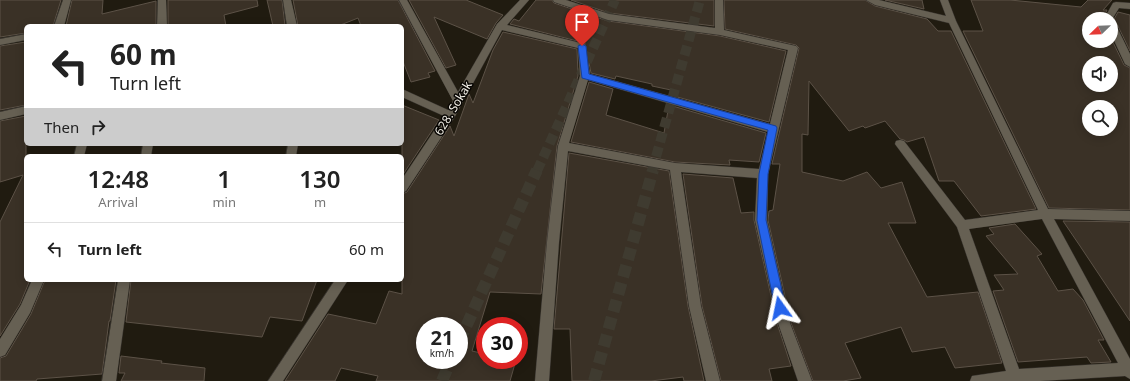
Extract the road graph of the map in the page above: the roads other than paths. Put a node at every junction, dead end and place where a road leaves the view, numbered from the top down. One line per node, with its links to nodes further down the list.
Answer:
1 (68, 0): 13 (street)
2 (162, 0): 14 (street)
3 (287, 0): 15 (street)
4 (403, 0): 24 (street)
5 (525, 0): 16 (street, 628. Sokak)
6 (557, 0): 17 (street)
7 (719, 0): 17 (street)
8 (870, 0): 12 (street)
9 (944, 0): 12 (street)
10 (1130, 6): 11 (street)
11 (1112, 12)
12 (952, 21): 34 (street)
13 (60, 24)
14 (162, 24)
15 (292, 24)
16 (500, 26): 22 (street); 24 (street, 628. Sokak)
17 (720, 32): 28 (street)
18 (24, 37): 20 (street)
19 (1118, 40): 21 (street)
20 (0, 42)
21 (1130, 64)
22 (585, 76): 28 (street); 30 (street)
23 (404, 94): 26 (street)
24 (458, 101): 26 (street, 628. Sokak)
25 (24, 110): 27 (street)
26 (450, 115): 33 (street, 628. Sokak)
27 (0, 116)
28 (773, 128): 32 (street)
29 (900, 144): 36 (street)
30 (562, 146): 31 (street); 45 (street)
31 (675, 167): 32 (street); 46 (street)
32 (763, 174): 47 (street)
33 (404, 185)
34 (1045, 214): 35 (street); 36 (street); 41 (street)
35 (1130, 216)
36 (962, 225): 42 (street)
37 (37, 282): 40 (street)
38 (124, 282): 43 (street)
39 (341, 282): 44 (street)
40 (0, 351)
41 (1129, 371): 42 (street)
42 (1015, 376): 48 (street)
43 (109, 381)
44 (275, 381)
45 (542, 381)
46 (713, 381)
47 (805, 381)
48 (978, 381)

